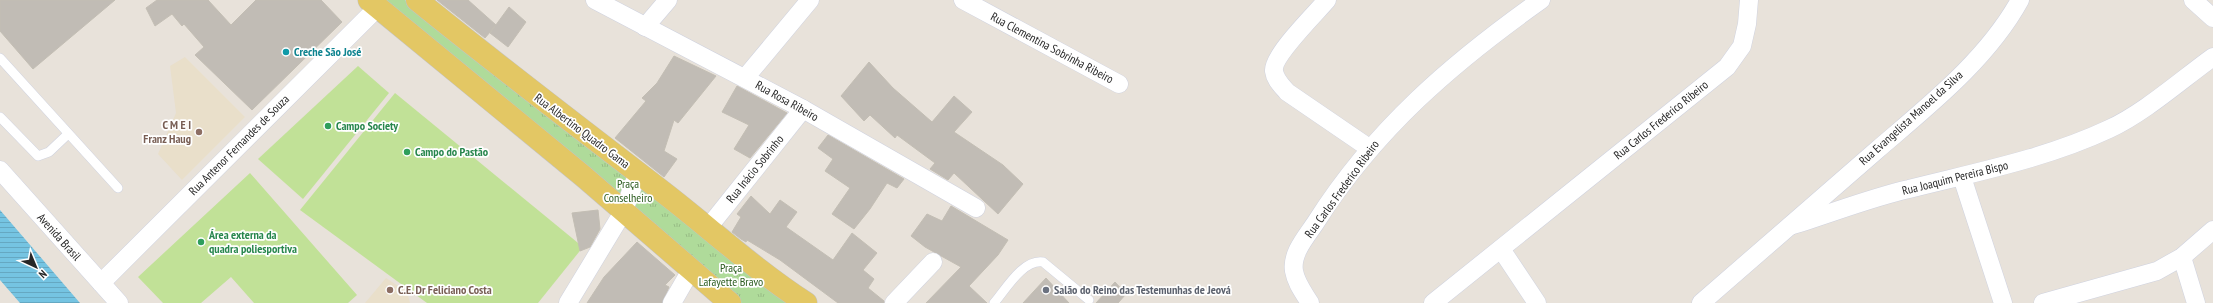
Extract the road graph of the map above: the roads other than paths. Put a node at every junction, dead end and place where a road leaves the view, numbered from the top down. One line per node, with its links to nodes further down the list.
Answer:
1 (417, 0): 23 (main road, Rua Albertino Quadro Gama)
2 (594, 0): 13 (street, Rua Rosa Ribeiro)
3 (668, 0): 13 (street)
4 (810, 0): 16 (street)
5 (963, 0): 17 (street, Rua Clementina Sobrinha Ribeiro)
6 (1327, 0): 21 (street)
7 (1541, 0): 21 (street, Rua Carlos Frederico Ribeiro)
8 (1749, 0): 31 (street, Rua Carlos Frederico Ribeiro)
9 (2020, 0): 28 (street, Rua Evangelista Manoel da Silva)
10 (2193, 0): 12 (street)
11 (373, 4): 27 (main road); 35 (street, Rua Antenor Fernandes de Souza)
12 (2213, 18)
13 (645, 27): 16 (street, Rua Rosa Ribeiro)
14 (2213, 57): 24 (street, Rua Joaquim Pereira Bispo)
15 (0, 58): 20 (lane)
16 (745, 78): 18 (street, Rua Rosa Ribeiro)
17 (1119, 84)
18 (803, 109): 26 (street, Rua Rosa Ribeiro); 29 (street, Rua Inácio Sobrinho)
19 (0, 117): 20 (lane)
20 (68, 134): 25 (lane)
21 (1369, 148): 44 (street, Rua Carlos Frederico Ribeiro)
22 (0, 170): 35 (street, Avenida Brasil)
23 (638, 173): 27 (street); 29 (main road, Rua Albertino Quadro Gama)
24 (1962, 177): 28 (street, Rua Joaquim Pereira Bispo); 48 (street)
25 (118, 188)
26 (976, 208)
27 (623, 212): 34 (main road); 38 (street)
28 (1790, 226): 47 (street, Rua Joaquim Pereira Bispo)
29 (707, 229): 41 (main road, Rua Albertino Quadro Gama)
30 (2213, 230): 32 (street)
31 (1501, 249): 45 (street, Rua Carlos Frederico Ribeiro); 46 (street)
32 (2182, 257): 49 (street); 50 (street)
33 (933, 262): 42 (street)
34 (691, 270): 39 (street); 40 (main road)
35 (101, 283): 37 (street, Avenida Brasil)
36 (1089, 300): 43 (lane)
37 (118, 303)
38 (568, 303)
39 (672, 303)
40 (730, 303)
41 (806, 303)
42 (894, 303)
43 (994, 303)
44 (1310, 303)
45 (1433, 303)
46 (1537, 303)
47 (1701, 303)
48 (2003, 303)
49 (2043, 303)
50 (2196, 303)

